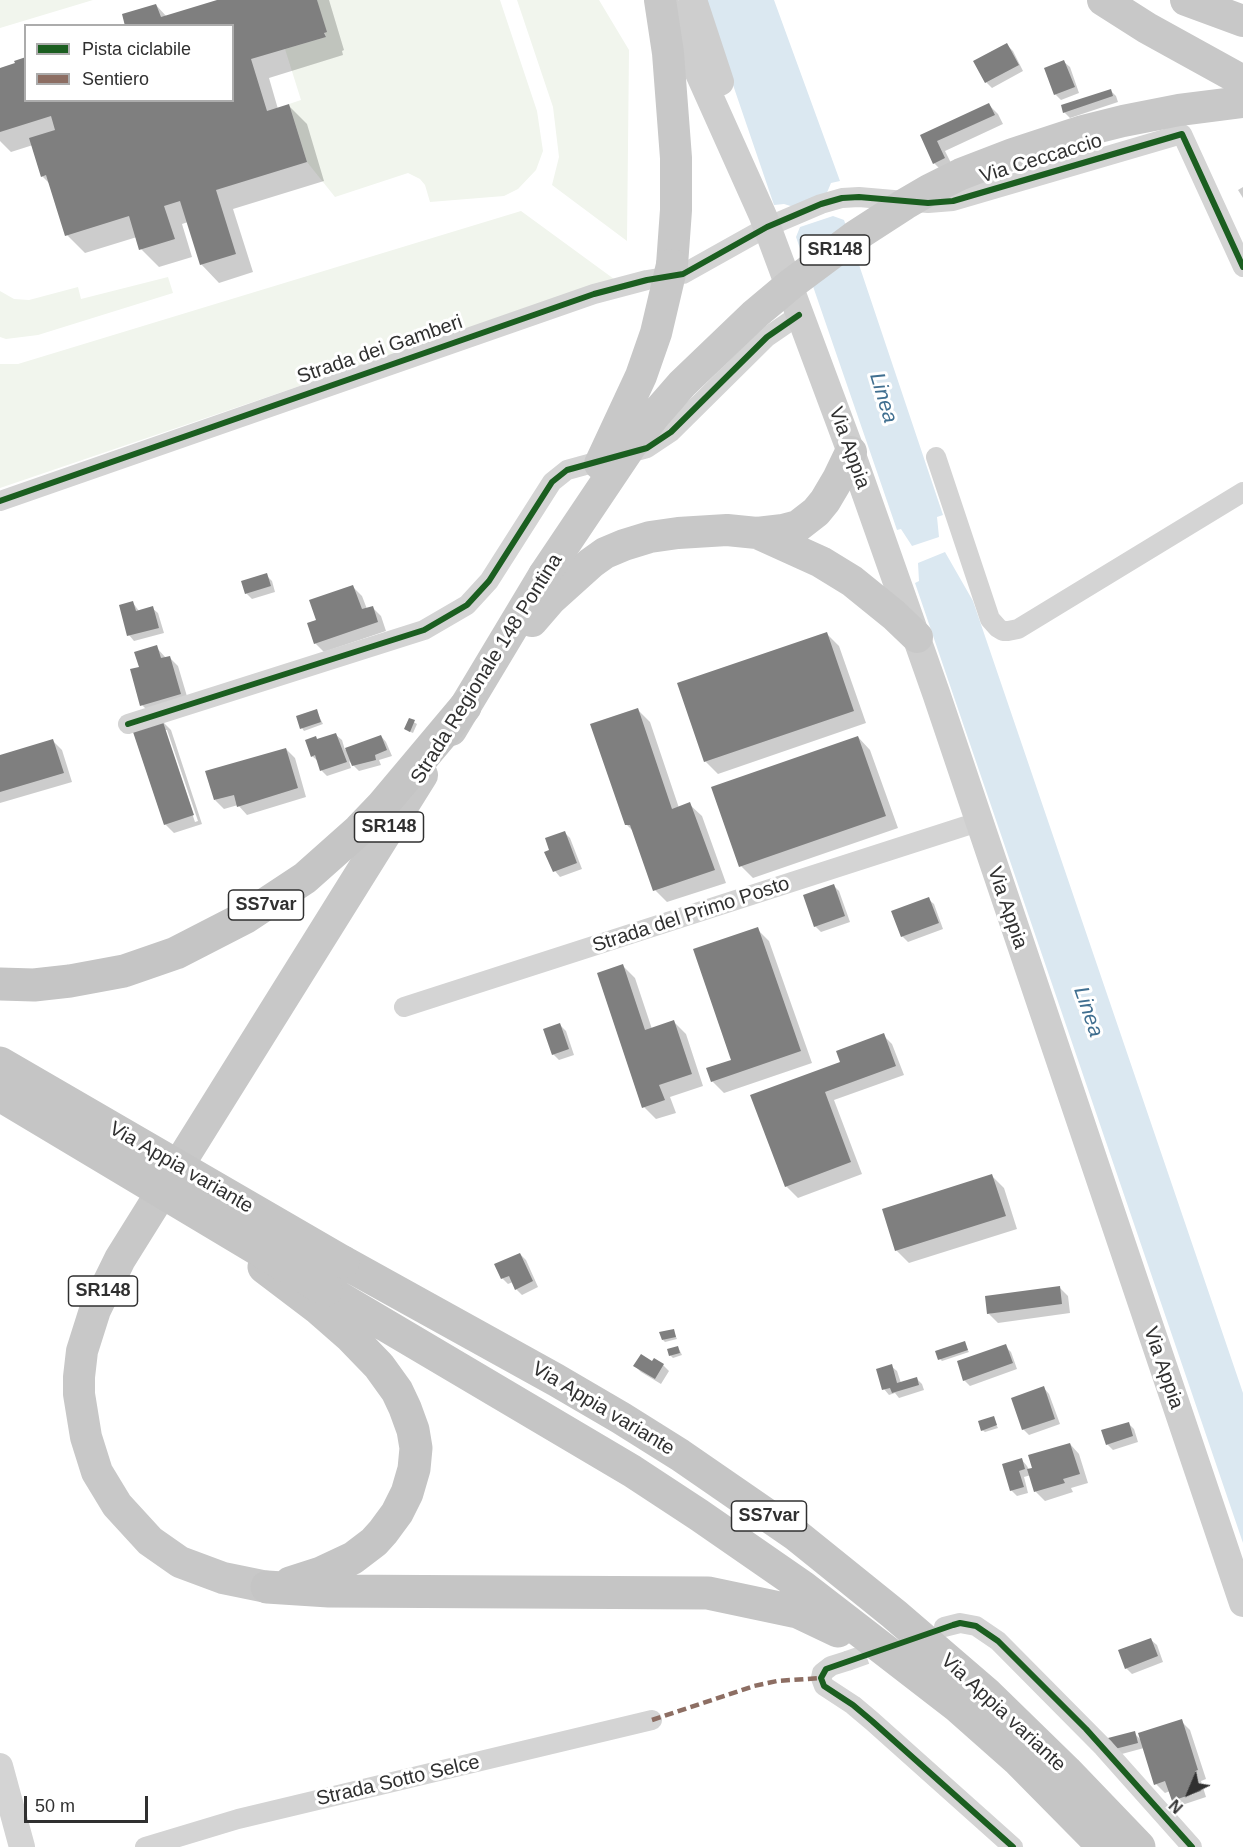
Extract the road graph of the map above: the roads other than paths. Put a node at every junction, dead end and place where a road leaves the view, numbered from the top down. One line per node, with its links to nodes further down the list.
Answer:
1 (661, 0): 10 (main road, Via Appia); 18 (main road, SR148, bridge)
2 (693, 0): 10 (main road, Via Appia)
3 (1103, 0): 6 (main road)
4 (1186, 0): 5 (main road)
5 (1243, 21)
6 (1243, 81)
7 (1243, 102): 18 (main road, Strada Regionale 148 Pontina / SR148, bridge)
8 (1243, 118): 9 (street)
9 (1182, 134): 10 (street, Via Ceccaccio); 11 (street)
10 (771, 220): 12 (main road, Via Appia); 16 (street, Strada dei Gamberi)
11 (1243, 267)
12 (799, 315): 13 (main road, Via Appia); 21 (street)
13 (851, 452): 17 (main road, SR148); 19 (main road, Via Appia)
14 (936, 457): 15 (street)
15 (1243, 492)
16 (0, 501)
17 (757, 533): 19 (main road, SR148); 20 (main road, SR148)
18 (544, 575): 20 (main road, Strada Regionale 148 Pontina / SR148)
19 (917, 637): 22 (main road, Via Appia)
20 (465, 707): 23 (highway, SS7var); 28 (main road, Strada Regionale 148 Pontina / SR148)
21 (129, 724)
22 (978, 822): 24 (street, Strada del Primo Posto); 29 (main road, Via Appia)
23 (0, 984)
24 (404, 1007)
25 (0, 1063): 39 (highway, Via Appia variante / SS7var, bridge)
26 (0, 1095): 27 (highway, Via Appia variante / SS7var, bridge)
27 (322, 1299): 28 (highway); 33 (highway, Via Appia variante / SS7var)
28 (267, 1587): 33 (highway)
29 (1243, 1603)
30 (944, 1627): 40 (street)
31 (847, 1661): 37 (street)
32 (652, 1720): 36 (street, Strada Sotto Selce)
33 (1018, 1760): 38 (highway, Via Appia variante / SS7var)
34 (0, 1766): 35 (street)
35 (22, 1847)
36 (145, 1847)
37 (1014, 1847)
38 (1104, 1847)
39 (1139, 1847)
40 (1192, 1847)

